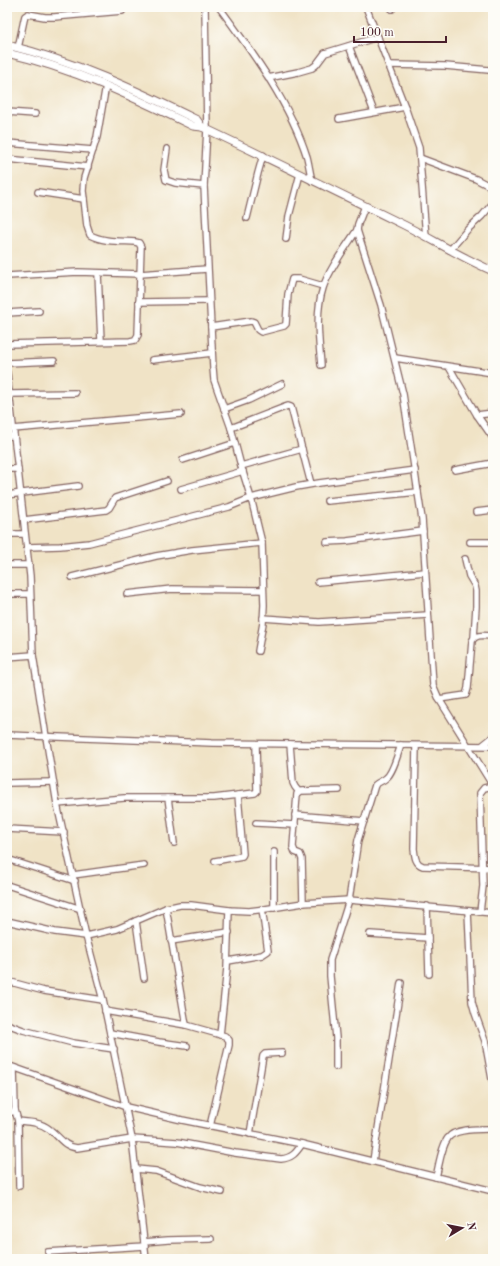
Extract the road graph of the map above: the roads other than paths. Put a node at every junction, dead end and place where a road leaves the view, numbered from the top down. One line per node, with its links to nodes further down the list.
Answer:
1 (205, 7): 19 (street)
2 (219, 7): 12 (street)
3 (366, 7): 5 (street)
4 (122, 12): 8 (street)
5 (378, 37): 7 (street); 10 (street)
6 (7, 45): 8 (street)
7 (349, 46): 12 (street); 16 (street)
8 (18, 48): 19 (street)
9 (7, 53): 13 (street)
10 (389, 65): 11 (street); 14 (street)
11 (488, 70)
12 (268, 78): 28 (street)
13 (106, 85): 19 (street); 22 (street)
14 (405, 107): 16 (street); 24 (street)
15 (7, 112): 17 (street)
16 (374, 112): 18 (street)
17 (35, 114)
18 (339, 119)
19 (205, 128): 23 (street); 29 (street)
20 (7, 143): 22 (street)
21 (167, 149): 29 (street)
22 (93, 150): 26 (street)
23 (264, 155): 27 (street); 35 (street)
24 (420, 158): 30 (street); 37 (street)
25 (7, 159): 26 (street)
26 (88, 167): 32 (street)
27 (300, 174): 28 (street); 38 (street)
28 (312, 181): 34 (street)
29 (204, 186): 40 (street)
30 (493, 188)
31 (38, 192): 32 (street)
32 (84, 199): 43 (street)
33 (493, 203): 39 (street)
34 (365, 206): 36 (street); 37 (street)
35 (247, 218)
36 (357, 230): 45 (street); 54 (street)
37 (426, 236): 39 (street)
38 (286, 239)
39 (450, 250): 41 (street)
40 (207, 269): 43 (street); 46 (street)
41 (493, 271)
42 (98, 273): 43 (street); 44 (street); 51 (street)
43 (140, 274): 47 (street)
44 (7, 276)
45 (323, 286): 50 (street); 58 (street)
46 (209, 301): 47 (street); 50 (street)
47 (139, 302): 51 (street)
48 (40, 311): 49 (street)
49 (7, 313)
50 (210, 327): 53 (street)
51 (101, 341): 52 (street)
52 (7, 344)
53 (212, 354): 55 (street); 66 (street)
54 (395, 358): 59 (street); 82 (street)
55 (152, 360)
56 (54, 361): 57 (street)
57 (7, 364)
58 (321, 365)
59 (449, 367): 61 (street); 69 (street)
60 (7, 373): 62 (street)
61 (493, 373)
62 (7, 379): 65 (street)
63 (282, 384): 66 (street)
64 (75, 392): 65 (street)
65 (9, 397): 71 (street)
66 (224, 409): 70 (street)
67 (493, 413): 69 (street)
68 (181, 414): 71 (street)
69 (477, 415): 74 (street)
70 (231, 428): 75 (street); 76 (street)
71 (13, 429): 73 (street)
72 (7, 436): 73 (street)
73 (14, 436): 81 (street)
74 (493, 438)
75 (235, 443): 77 (street); 79 (street)
76 (302, 449): 79 (street); 85 (street)
77 (183, 460)
78 (493, 463): 83 (street)
79 (242, 468): 87 (street); 91 (street)
80 (7, 469): 81 (street)
81 (18, 469): 89 (street)
82 (414, 470): 85 (street); 88 (street)
83 (455, 470)
84 (167, 481): 95 (street)
85 (311, 484): 91 (street)
86 (78, 486): 89 (street)
87 (181, 489)
88 (418, 492): 92 (street); 96 (street)
89 (21, 493): 90 (street); 95 (street)
90 (7, 495)
91 (252, 498): 102 (street); 103 (street)
92 (327, 501)
93 (493, 510): 94 (street)
94 (476, 512)
95 (24, 520): 98 (street)
96 (423, 531): 99 (street); 107 (street)
97 (7, 534): 98 (street)
98 (25, 534): 103 (street)
99 (327, 542)
100 (470, 542): 101 (street)
101 (493, 542)
102 (262, 543): 108 (street); 110 (street)
103 (27, 547): 106 (street)
104 (466, 559): 117 (street)
105 (7, 565): 106 (street)
106 (29, 565): 112 (street)
107 (425, 572): 109 (street); 114 (street)
108 (72, 577)
109 (318, 582)
110 (263, 590): 113 (street); 115 (street)
111 (7, 594): 112 (street)
112 (30, 594): 119 (street)
113 (127, 594)
114 (428, 615): 115 (street); 121 (street)
115 (263, 618): 118 (street)
116 (493, 636): 117 (street)
117 (474, 637): 121 (street)
118 (258, 651)
119 (34, 655): 120 (street); 123 (street)
120 (7, 656)
121 (438, 699): 128 (street)
122 (7, 735): 123 (street)
123 (46, 737): 125 (street); 132 (street)
124 (493, 737): 130 (street)
125 (256, 744): 126 (street); 137 (street)
126 (290, 744): 127 (street); 136 (street)
127 (401, 745): 129 (street); 141 (street)
128 (467, 745): 129 (street); 130 (street); 134 (street)
129 (416, 746): 151 (street)
130 (483, 746): 131 (street)
131 (493, 746)
132 (53, 782): 133 (street); 139 (street)
133 (7, 783)
134 (493, 786): 151 (street)
135 (339, 790): 136 (street)
136 (299, 792): 140 (street)
137 (238, 795): 138 (street); 149 (street)
138 (168, 798): 139 (street); 146 (street)
139 (57, 804): 145 (street)
140 (296, 815): 141 (street); 143 (street)
141 (364, 821): 155 (street)
142 (256, 823): 143 (street)
143 (295, 825): 156 (street)
144 (7, 829): 145 (street)
145 (64, 832): 153 (street)
146 (174, 843)
147 (274, 852): 159 (street)
148 (7, 859): 153 (street)
149 (215, 861)
150 (144, 865): 153 (street)
151 (482, 868): 152 (street); 164 (street)
152 (493, 868)
153 (74, 878): 160 (street)
154 (7, 884): 160 (street)
155 (349, 900): 156 (street); 157 (street); 190 (street)
156 (303, 903): 159 (street)
157 (427, 906): 163 (street); 171 (street)
158 (166, 908): 161 (street); 167 (street); 172 (street)
159 (274, 908): 162 (street)
160 (81, 909): 170 (street)
161 (229, 910): 162 (street); 168 (street)
162 (262, 910): 173 (street)
163 (468, 911): 164 (street); 192 (street)
164 (480, 912): 165 (street)
165 (493, 913)
166 (7, 921): 170 (street)
167 (136, 921): 170 (street); 177 (street)
168 (228, 932): 172 (street); 173 (street)
169 (370, 934): 171 (street)
170 (86, 936): 180 (street)
171 (428, 938): 176 (street)
172 (171, 941): 183 (street)
173 (228, 961): 185 (street)
174 (493, 961): 175 (street)
175 (492, 971)
176 (430, 974)
177 (144, 978)
178 (7, 981): 180 (street)
179 (401, 983): 202 (street)
180 (103, 1000): 181 (street)
181 (105, 1011): 183 (street); 184 (street)
182 (7, 1024): 187 (street)
183 (186, 1025): 185 (street)
184 (110, 1033): 186 (street); 187 (street)
185 (220, 1035): 197 (street)
186 (187, 1046)
187 (114, 1049): 193 (street)
188 (282, 1054): 199 (street)
189 (7, 1065): 191 (street)
190 (336, 1067)
191 (14, 1068): 193 (street); 194 (street)
192 (492, 1079)
193 (126, 1107): 197 (street); 200 (street)
194 (15, 1110): 195 (street); 196 (street)
195 (7, 1112)
196 (18, 1121): 200 (street); 205 (street)
197 (210, 1126): 199 (street)
198 (493, 1129): 204 (street)
199 (250, 1134): 201 (street)
200 (132, 1139): 201 (street); 203 (street)
201 (302, 1144): 202 (street)
202 (373, 1161): 204 (street)
203 (136, 1169): 207 (street); 209 (street)
204 (436, 1177): 206 (street)
205 (19, 1186)
206 (493, 1191)
207 (222, 1192)
208 (211, 1239): 209 (street)
209 (144, 1244): 210 (street); 211 (street)
210 (48, 1252)
211 (146, 1259)

